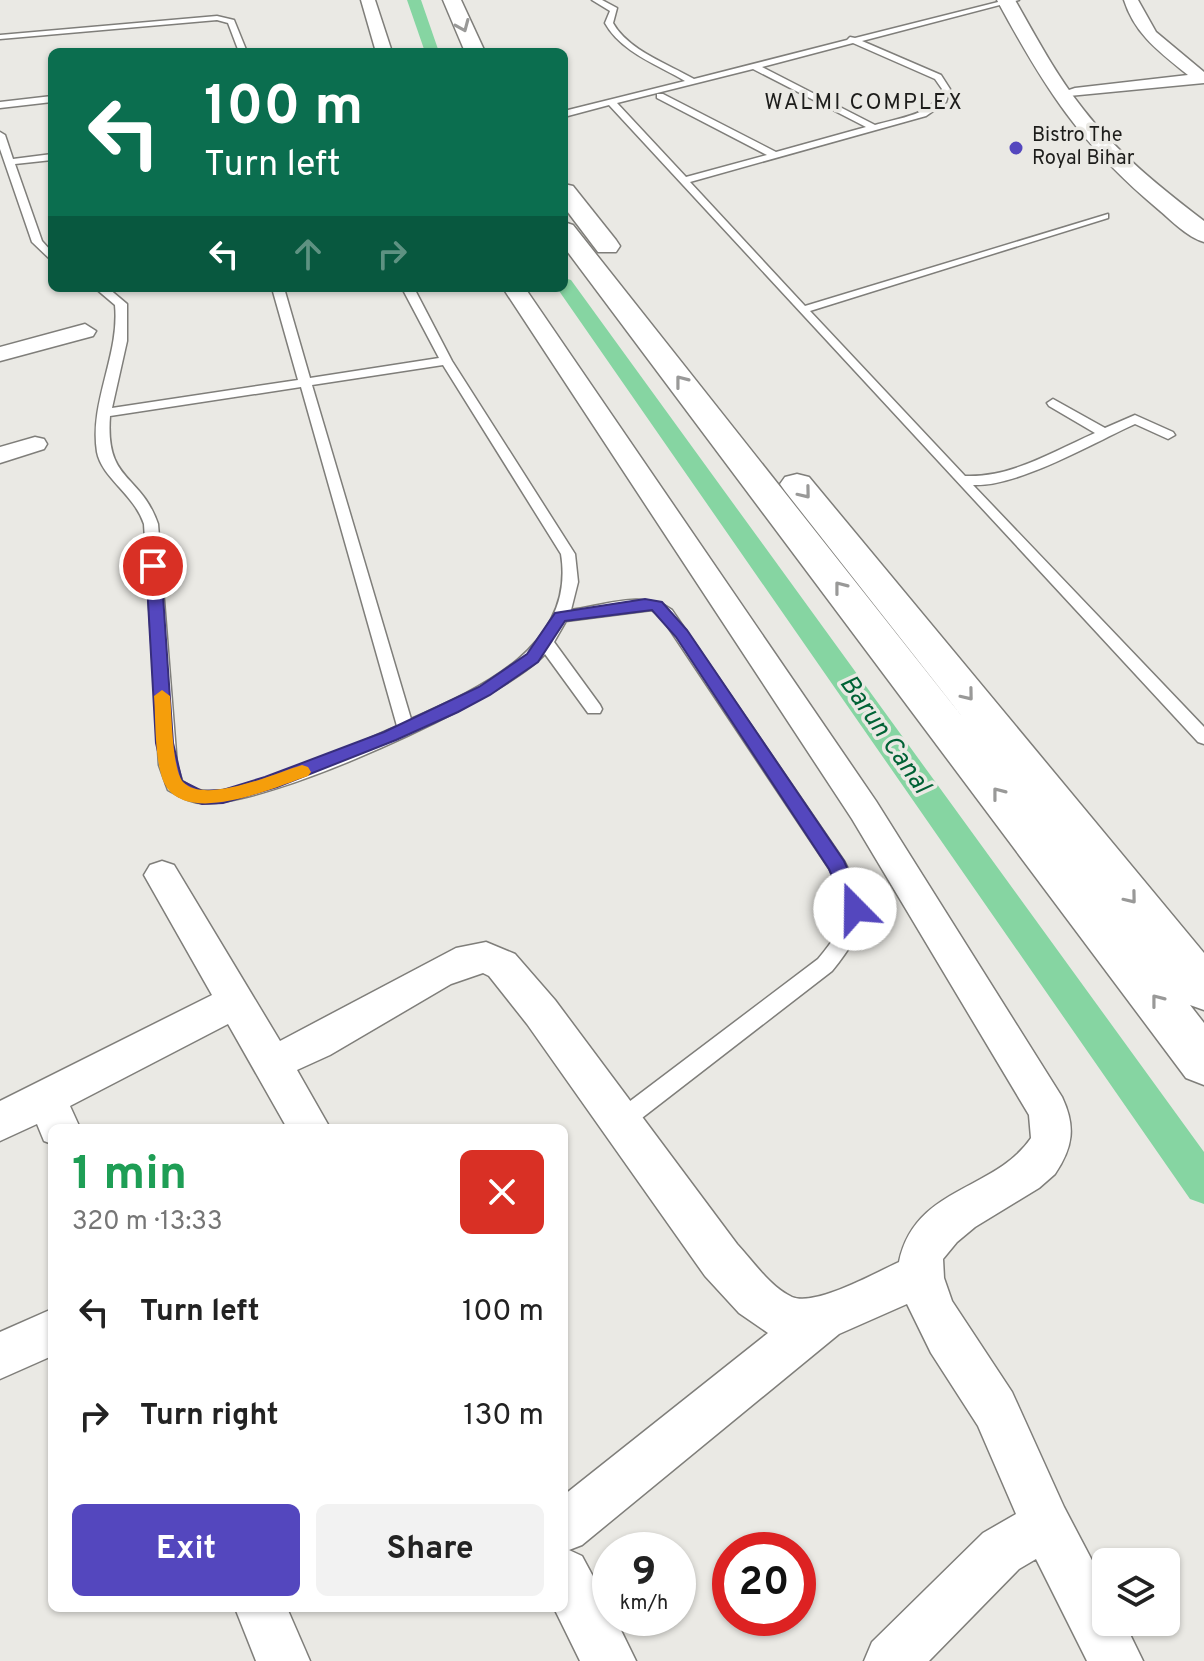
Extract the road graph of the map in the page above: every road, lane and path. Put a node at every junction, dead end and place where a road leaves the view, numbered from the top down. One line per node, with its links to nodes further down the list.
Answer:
1 (368, 0): 9 (street)
2 (452, 0): 10 (highway, one-way to 10)
3 (596, 0): 13 (lane)
4 (1012, 0): 7 (lane); 14 (highway); 29 (highway)
5 (1131, 0): 12 (street)
6 (0, 37): 8 (lane)
7 (850, 39): 11 (lane); 20 (lane)
8 (242, 48)
9 (383, 48)
10 (473, 48)
11 (752, 65): 13 (lane); 20 (lane)
12 (1203, 78): 14 (street)
13 (692, 81): 17 (lane)
14 (1075, 93): 27 (highway)
15 (660, 96): 22 (lane)
16 (48, 99): 18 (lane)
17 (611, 102): 19 (lane); 25 (lane)
18 (0, 105)
19 (568, 113)
20 (875, 128): 22 (lane)
21 (0, 135): 24 (lane)
22 (776, 156): 25 (lane)
23 (48, 157): 24 (lane)
24 (9, 162): 31 (lane)
25 (684, 181): 36 (lane)
26 (568, 196): 54 (highway, one-way to 54)
27 (1204, 215)
28 (1104, 216): 36 (lane)
29 (1204, 234)
30 (568, 235): 56 (highway, one-way to 30)
31 (48, 254)
32 (109, 292): 42 (lane)
33 (279, 292): 40 (lane)
34 (410, 292): 39 (lane)
35 (517, 292): 62 (street)
36 (803, 310): 47 (lane)
37 (85, 331): 38 (street)
38 (0, 354)
39 (446, 361): 40 (lane); 48 (lane)
40 (307, 383): 42 (lane); 51 (lane)
41 (1053, 403): 43 (lane)
42 (106, 413): 51 (lane)
43 (1103, 432): 44 (lane); 47 (lane)
44 (1168, 435)
45 (35, 444): 46 (street)
46 (0, 455)
47 (962, 480): 52 (lane)
48 (560, 617): 49 (lane); 59 (lane)
49 (545, 642): 50 (lane); 51 (lane)
50 (594, 709)
51 (406, 729)
52 (1204, 738)
53 (162, 875): 55 (street)
54 (1204, 989)
55 (236, 1001): 57 (street); 58 (street)
56 (1204, 1062)
57 (272, 1063): 59 (street); 61 (street)
58 (53, 1113): 60 (street)
59 (621, 1121): 63 (street)
60 (0, 1122)
61 (307, 1124)
62 (920, 1275): 63 (street); 67 (street)
63 (826, 1315): 66 (street)
64 (48, 1334): 65 (street)
65 (0, 1356)
66 (568, 1524)
67 (1047, 1525): 70 (street); 71 (street)
68 (568, 1582): 69 (street)
69 (609, 1661)
70 (891, 1661)
71 (1116, 1661)

